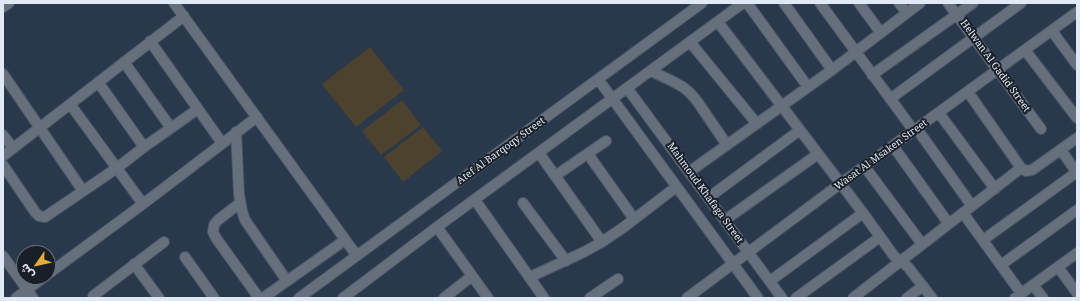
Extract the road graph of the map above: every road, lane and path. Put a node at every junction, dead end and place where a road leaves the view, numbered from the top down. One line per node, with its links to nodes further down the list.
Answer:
1 (9, 3): 15 (street)
2 (174, 3): 20 (street)
3 (702, 3): 36 (street, Atef Al Barqoqy Street)
4 (743, 3): 21 (street)
5 (747, 3): 38 (street)
6 (784, 3): 31 (street)
7 (820, 3): 28 (street)
8 (859, 3): 23 (street)
9 (899, 3): 18 (street)
10 (920, 3): 18 (street)
11 (948, 3): 19 (street, Helwan Al Gadid Street)
12 (972, 3): 19 (street)
13 (1021, 3): 24 (street)
14 (1074, 3): 16 (street)
15 (3, 7)
16 (1077, 8)
17 (1077, 12): 22 (street, Wasat Al Msaken Street)
18 (907, 13): 23 (street)
19 (957, 14): 24 (street, Helwan Al Gadid Street); 35 (street)
20 (184, 16): 25 (street); 47 (street)
21 (718, 22): 26 (street); 44 (street)
22 (1052, 31): 27 (street, Wasat Al Msaken Street); 30 (street)
23 (881, 33): 28 (street)
24 (974, 38): 32 (street, Helwan Al Gadid Street); 41 (street)
25 (150, 41): 29 (street); 45 (street)
26 (690, 42): 33 (street); 49 (street)
27 (1025, 50): 32 (street, Wasat Al Msaken Street); 48 (street)
28 (856, 52): 31 (street); 35 (street)
29 (124, 62): 37 (street); 51 (street)
30 (1077, 65)
31 (832, 70): 38 (street)
32 (998, 70): 40 (street, Wasat Al Msaken Street); 52 (street, Helwan Al Gadid Street)
33 (651, 71): 39 (street); 60 (street)
34 (3, 74): 50 (street)
35 (872, 75): 41 (street)
36 (598, 80): 42 (street, Mahmoud Khafaga Street); 102 (street, Atef Al Barqoqy Street)
37 (98, 82): 43 (street); 62 (street)
38 (808, 87): 44 (street)
39 (627, 88): 42 (street); 73 (street, Mahmoud Khafaga Street)
40 (968, 92): 46 (street, Wasat Al Msaken Street); 72 (street)
41 (890, 99): 54 (street)
42 (612, 100): 65 (street); 77 (street, Mahmoud Khafaga Street)
43 (70, 104): 50 (street); 71 (street)
44 (782, 107): 49 (street); 53 (street)
45 (198, 109): 51 (street); 59 (street)
46 (939, 113): 54 (street, Wasat Al Msaken Street); 78 (street)
47 (256, 117): 55 (street); 94 (street)
48 (1077, 118)
49 (757, 124): 60 (street)
50 (39, 127): 63 (street); 79 (street)
51 (171, 128): 62 (street)
52 (1042, 129)
53 (800, 130): 67 (street); 80 (street)
54 (916, 130): 61 (street, Wasat Al Msaken Street); 85 (street)
55 (236, 132): 59 (street); 82 (street)
56 (3, 135): 63 (street)
57 (1077, 138): 64 (street)
58 (606, 141): 66 (street)
59 (222, 144): 83 (street)
60 (727, 145): 73 (street)
61 (893, 146): 70 (street, Wasat Al Msaken Street); 91 (street)
62 (144, 147): 71 (street)
63 (13, 148): 68 (street)
64 (1060, 150): 72 (street); 74 (street)
65 (539, 153): 75 (street); 81 (street)
66 (588, 154): 75 (street); 89 (street)
67 (818, 154): 76 (street); 90 (street)
68 (3, 156)
69 (3, 165): 79 (street)
70 (865, 167): 76 (street, Wasat Al Msaken Street); 98 (street)
71 (117, 168): 79 (street); 83 (street)
72 (1021, 168): 78 (street)
73 (689, 172): 80 (street, Mahmoud Khafaga Street)
74 (1077, 172): 95 (street)
75 (555, 176): 97 (street)
76 (840, 184): 87 (street); 99 (street, Wasat Al Msaken Street)
77 (676, 187): 89 (street); 107 (street, Mahmoud Khafaga Street)
78 (994, 189): 85 (street)
79 (83, 191)
80 (708, 198): 90 (street, Mahmoud Khafaga Street)
81 (475, 200): 92 (street); 112 (street)
82 (240, 203): 114 (street); 126 (street)
83 (143, 204): 110 (street)
84 (523, 204): 104 (street)
85 (972, 206): 88 (street)
86 (1077, 210): 108 (street)
87 (863, 213): 93 (street); 115 (street)
88 (963, 213): 91 (street); 95 (street)
89 (634, 219): 97 (street)
90 (725, 220): 99 (street, Mahmoud Khafaga Street)
91 (949, 224): 98 (street)
92 (437, 227): 111 (street); 129 (street)
93 (880, 237): 105 (street); 137 (street)
94 (346, 240): 102 (street); 114 (street)
95 (983, 240): 108 (street)
96 (164, 242): 106 (street)
97 (602, 242): 104 (street)
98 (922, 244): 105 (street)
99 (749, 253): 107 (street, Wasat Al Msaken Street); 115 (street, Mahmoud Khafaga Street)
100 (1077, 253): 109 (street)
101 (3, 256): 120 (street)
102 (357, 256): 128 (street, Atef Al Barqoqy Street)
103 (185, 257): 125 (street)
104 (566, 261): 112 (street)
105 (901, 261): 118 (street); 138 (street)
106 (134, 264): 121 (street); 124 (street)
107 (733, 264): 134 (street, Wasat Al Msaken Street); 135 (street, Mahmoud Khafaga Street)
108 (1001, 265): 122 (street)
109 (1058, 267): 117 (street); 119 (street)
110 (56, 268)
111 (472, 276): 130 (street); 131 (street)
112 (530, 277): 132 (street)
113 (618, 279): 133 (street)
114 (287, 281): 127 (street)
115 (770, 281): 136 (street, Mahmoud Khafaga Street)
116 (37, 285): 120 (street)
117 (1033, 285): 122 (street); 141 (street)
118 (923, 286): 139 (street); 140 (street)
119 (1077, 293)
120 (30, 294): 123 (street)
121 (93, 296)
122 (1018, 296)
123 (16, 298)
124 (159, 298)
125 (214, 298)
126 (259, 298)
127 (263, 298)
128 (299, 298)
129 (343, 298)
130 (444, 298)
131 (488, 298)
132 (544, 298)
133 (590, 298)
134 (687, 298)
135 (758, 298)
136 (782, 298)
137 (796, 298)
138 (853, 298)
139 (907, 298)
140 (932, 298)
141 (1043, 298)

